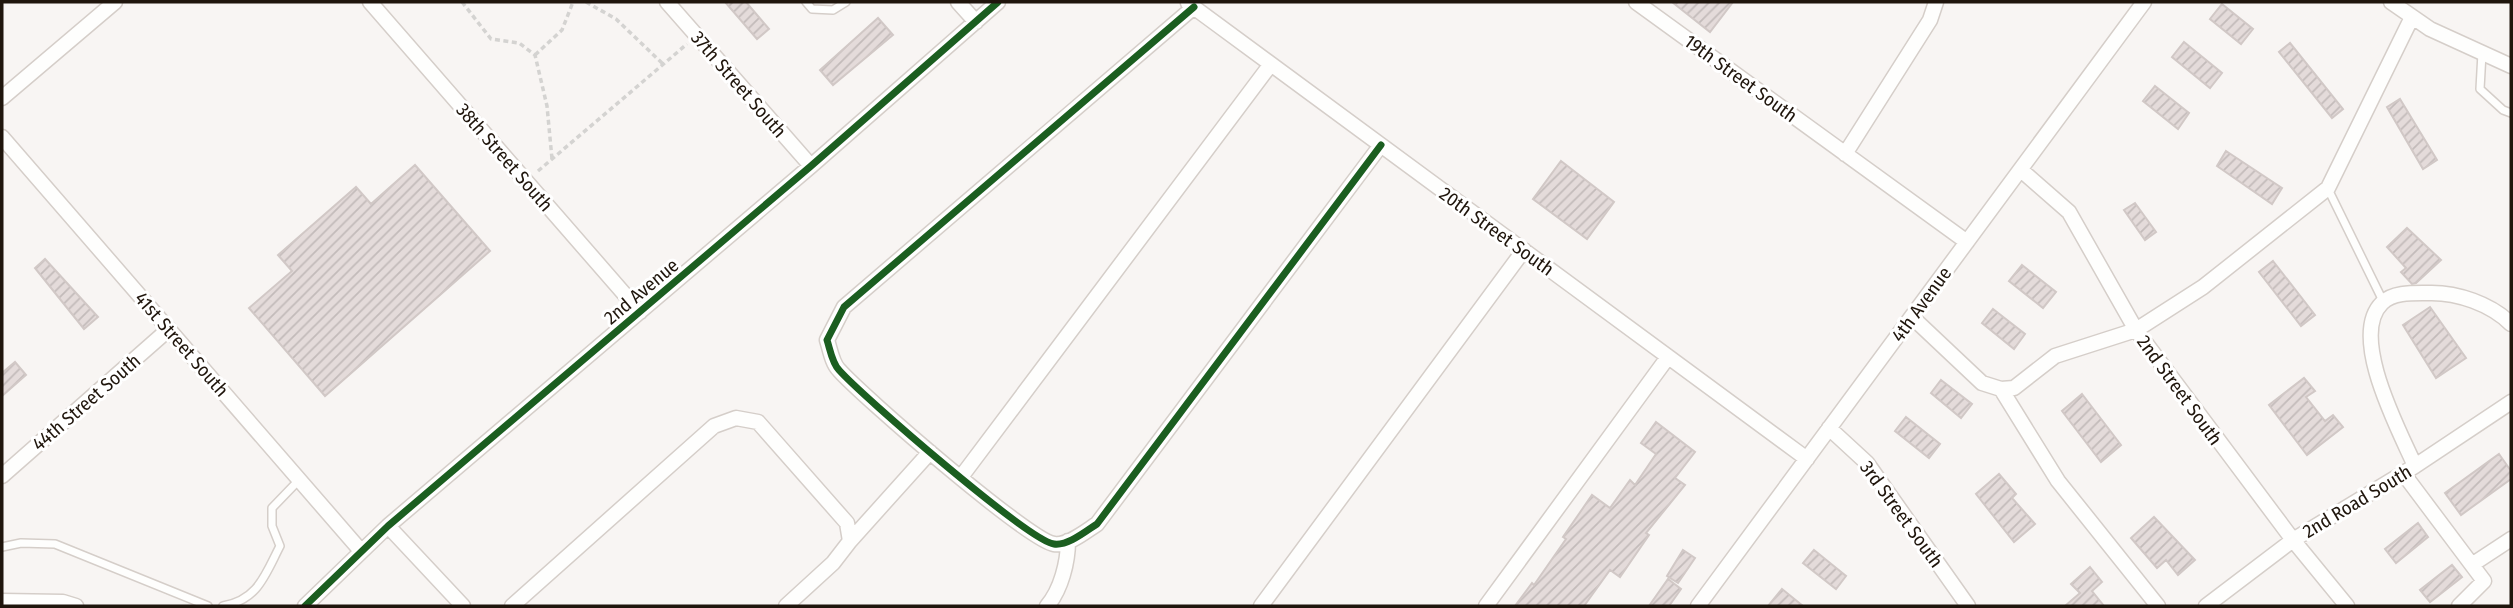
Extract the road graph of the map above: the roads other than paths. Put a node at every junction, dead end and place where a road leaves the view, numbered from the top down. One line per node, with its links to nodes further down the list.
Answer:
1 (115, 2): 18 (street)
2 (370, 2): 29 (street, 38th Street South)
3 (667, 2): 23 (street, 37th Street South)
4 (806, 2): 5 (lane)
5 (846, 2)
6 (958, 2): 14 (street)
7 (998, 2): 14 (street, 2nd Avenue)
8 (1636, 2): 22 (street, 19th Street South)
9 (1936, 2): 22 (street)
10 (2144, 2): 24 (street, 4th Avenue)
11 (2391, 2): 13 (street)
12 (1191, 4): 16 (street, 20th Street South); 38 (street)
13 (2412, 17): 15 (street); 25 (street)
14 (975, 22): 23 (street, 2nd Avenue)
15 (2482, 53): 17 (street); 19 (lane)
16 (1271, 64): 21 (street, 20th Street South); 42 (street)
17 (2511, 66)
18 (2, 98)
19 (2511, 113)
20 (2, 137): 32 (street, 41st Street South)
21 (1381, 145): 27 (street, 20th Street South); 48 (street)
22 (1846, 154): 26 (street, 19th Street South)
23 (811, 166): 29 (street, 2nd Avenue)
24 (2021, 170): 26 (street, 4th Avenue); 33 (street, 2nd Street South)
25 (2328, 188): 28 (lane); 33 (street)
26 (1967, 242): 30 (street, 4th Avenue)
27 (1524, 250): 34 (street, 20th Street South); 61 (street)
28 (2383, 301): 31 (street); 40 (street)
29 (640, 312): 44 (street, 2nd Avenue)
30 (1912, 317): 35 (street); 37 (street, 4th Avenue)
31 (2511, 324)
32 (169, 329): 41 (street, 44th Street South); 43 (street, 41st Street South)
33 (2136, 330): 35 (street); 46 (street, 2nd Street South)
34 (1668, 357): 39 (street, 20th Street South); 62 (street)
35 (2001, 389): 65 (street)
36 (2511, 402): 40 (street, 2nd Road South)
37 (1829, 428): 39 (street, 4th Avenue); 64 (street, 3rd Street South)
38 (930, 452): 42 (street); 47 (street)
39 (1807, 459): 63 (street, 4th Avenue)
40 (2409, 469): 46 (street, 2nd Road South); 51 (street)
41 (2, 476)
42 (961, 477): 48 (street)
43 (300, 480): 50 (street, 41st Street South); 56 (lane)
44 (388, 526): 50 (street, 2nd Avenue); 58 (street)
45 (2511, 539): 51 (street)
46 (2293, 540): 66 (street, 2nd Road South); 67 (street, 2nd Street South)
47 (850, 541): 59 (street); 60 (street)
48 (1068, 541): 53 (street)
49 (2, 547): 55 (lane)
50 (362, 551): 57 (street, 2nd Avenue)
51 (2473, 564): 68 (street)
52 (2, 601): 54 (street)
53 (1054, 604)
54 (67, 605)
55 (208, 606)
56 (223, 606)
57 (305, 606)
58 (463, 606)
59 (512, 606)
60 (786, 606)
61 (1261, 606)
62 (1486, 606)
63 (1698, 606)
64 (1968, 606)
65 (2158, 606)
66 (2206, 606)
67 (2347, 606)
68 (2459, 606)

